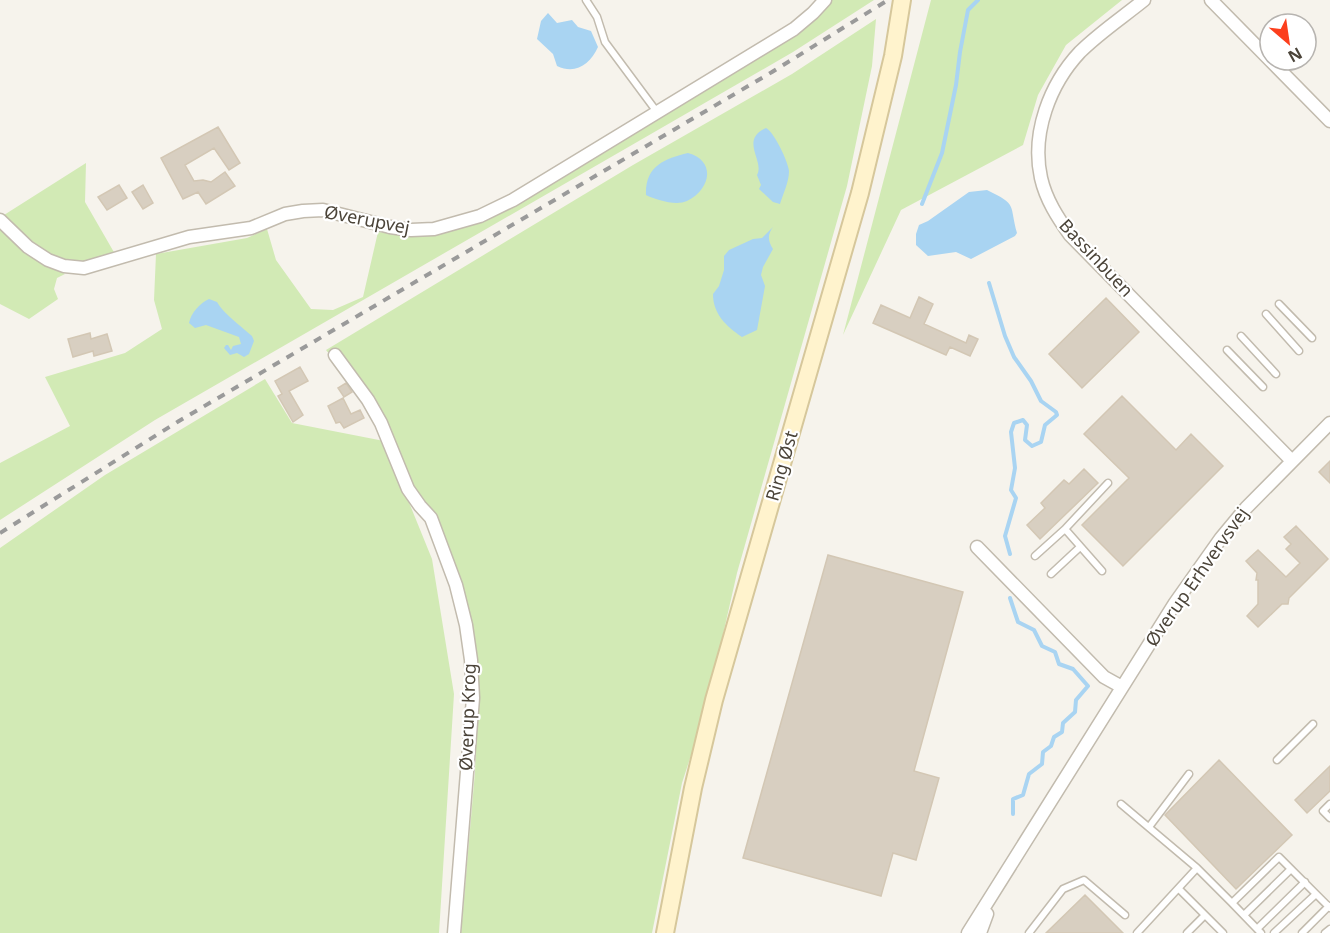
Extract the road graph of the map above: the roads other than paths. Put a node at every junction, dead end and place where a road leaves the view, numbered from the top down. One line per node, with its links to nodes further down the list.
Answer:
1 (586, 0): 8 (lane)
2 (825, 0): 8 (street, Øverupvej)
3 (902, 0): 52 (main road, Ring Øst)
4 (1144, 0): 21 (street, Bassinbuen)
5 (1211, 0): 6 (street)
6 (1258, 48)
7 (1282, 72): 9 (street)
8 (657, 113): 10 (street, Øverupvej)
9 (1330, 121)
10 (0, 220)
11 (1279, 304): 14 (lane)
12 (1266, 314): 16 (lane)
13 (1241, 336): 18 (lane)
14 (1312, 338)
15 (1227, 350): 19 (lane)
16 (1299, 351)
17 (335, 355): 51 (street, Øverup Krog)
18 (1276, 374)
19 (1263, 387)
20 (1330, 423): 21 (street, Øverup Erhvervsvej)
21 (1292, 461): 29 (street, Øverup Erhvervsvej)
22 (1108, 483): 23 (lane)
23 (1065, 529): 25 (lane); 26 (lane)
24 (977, 547): 29 (street)
25 (1080, 547): 27 (lane); 28 (lane)
26 (1035, 556)
27 (1101, 571)
28 (1051, 574)
29 (1122, 687): 40 (street, Øverup Erhvervsvej)
30 (1313, 723): 31 (lane)
31 (1277, 760)
32 (1189, 774): 36 (lane)
33 (1121, 804): 36 (lane)
34 (1330, 804): 35 (lane)
35 (1330, 818)
36 (1149, 827): 37 (lane)
37 (1197, 868): 41 (lane); 43 (lane)
38 (1291, 869): 39 (lane); 43 (lane); 47 (lane)
39 (1305, 882): 42 (lane); 49 (lane)
40 (999, 885): 53 (street, Øverup Erhvervsvej); 54 (street, Øverup Erhvervsvej)
41 (1179, 889): 46 (lane); 56 (lane)
42 (1316, 894): 44 (lane); 58 (lane)
43 (1232, 903): 47 (lane)
44 (1329, 907): 59 (lane)
45 (1125, 915): 55 (lane)
46 (1205, 915): 50 (lane); 57 (lane)
47 (1244, 915): 49 (lane)
48 (1330, 929): 60 (lane)
49 (1259, 931)
50 (1219, 932)
51 (454, 933)
52 (665, 933)
53 (968, 933)
54 (980, 933)
55 (1029, 933)
56 (1137, 933)
57 (1187, 933)
58 (1274, 933)
59 (1302, 933)
60 (1325, 933)

